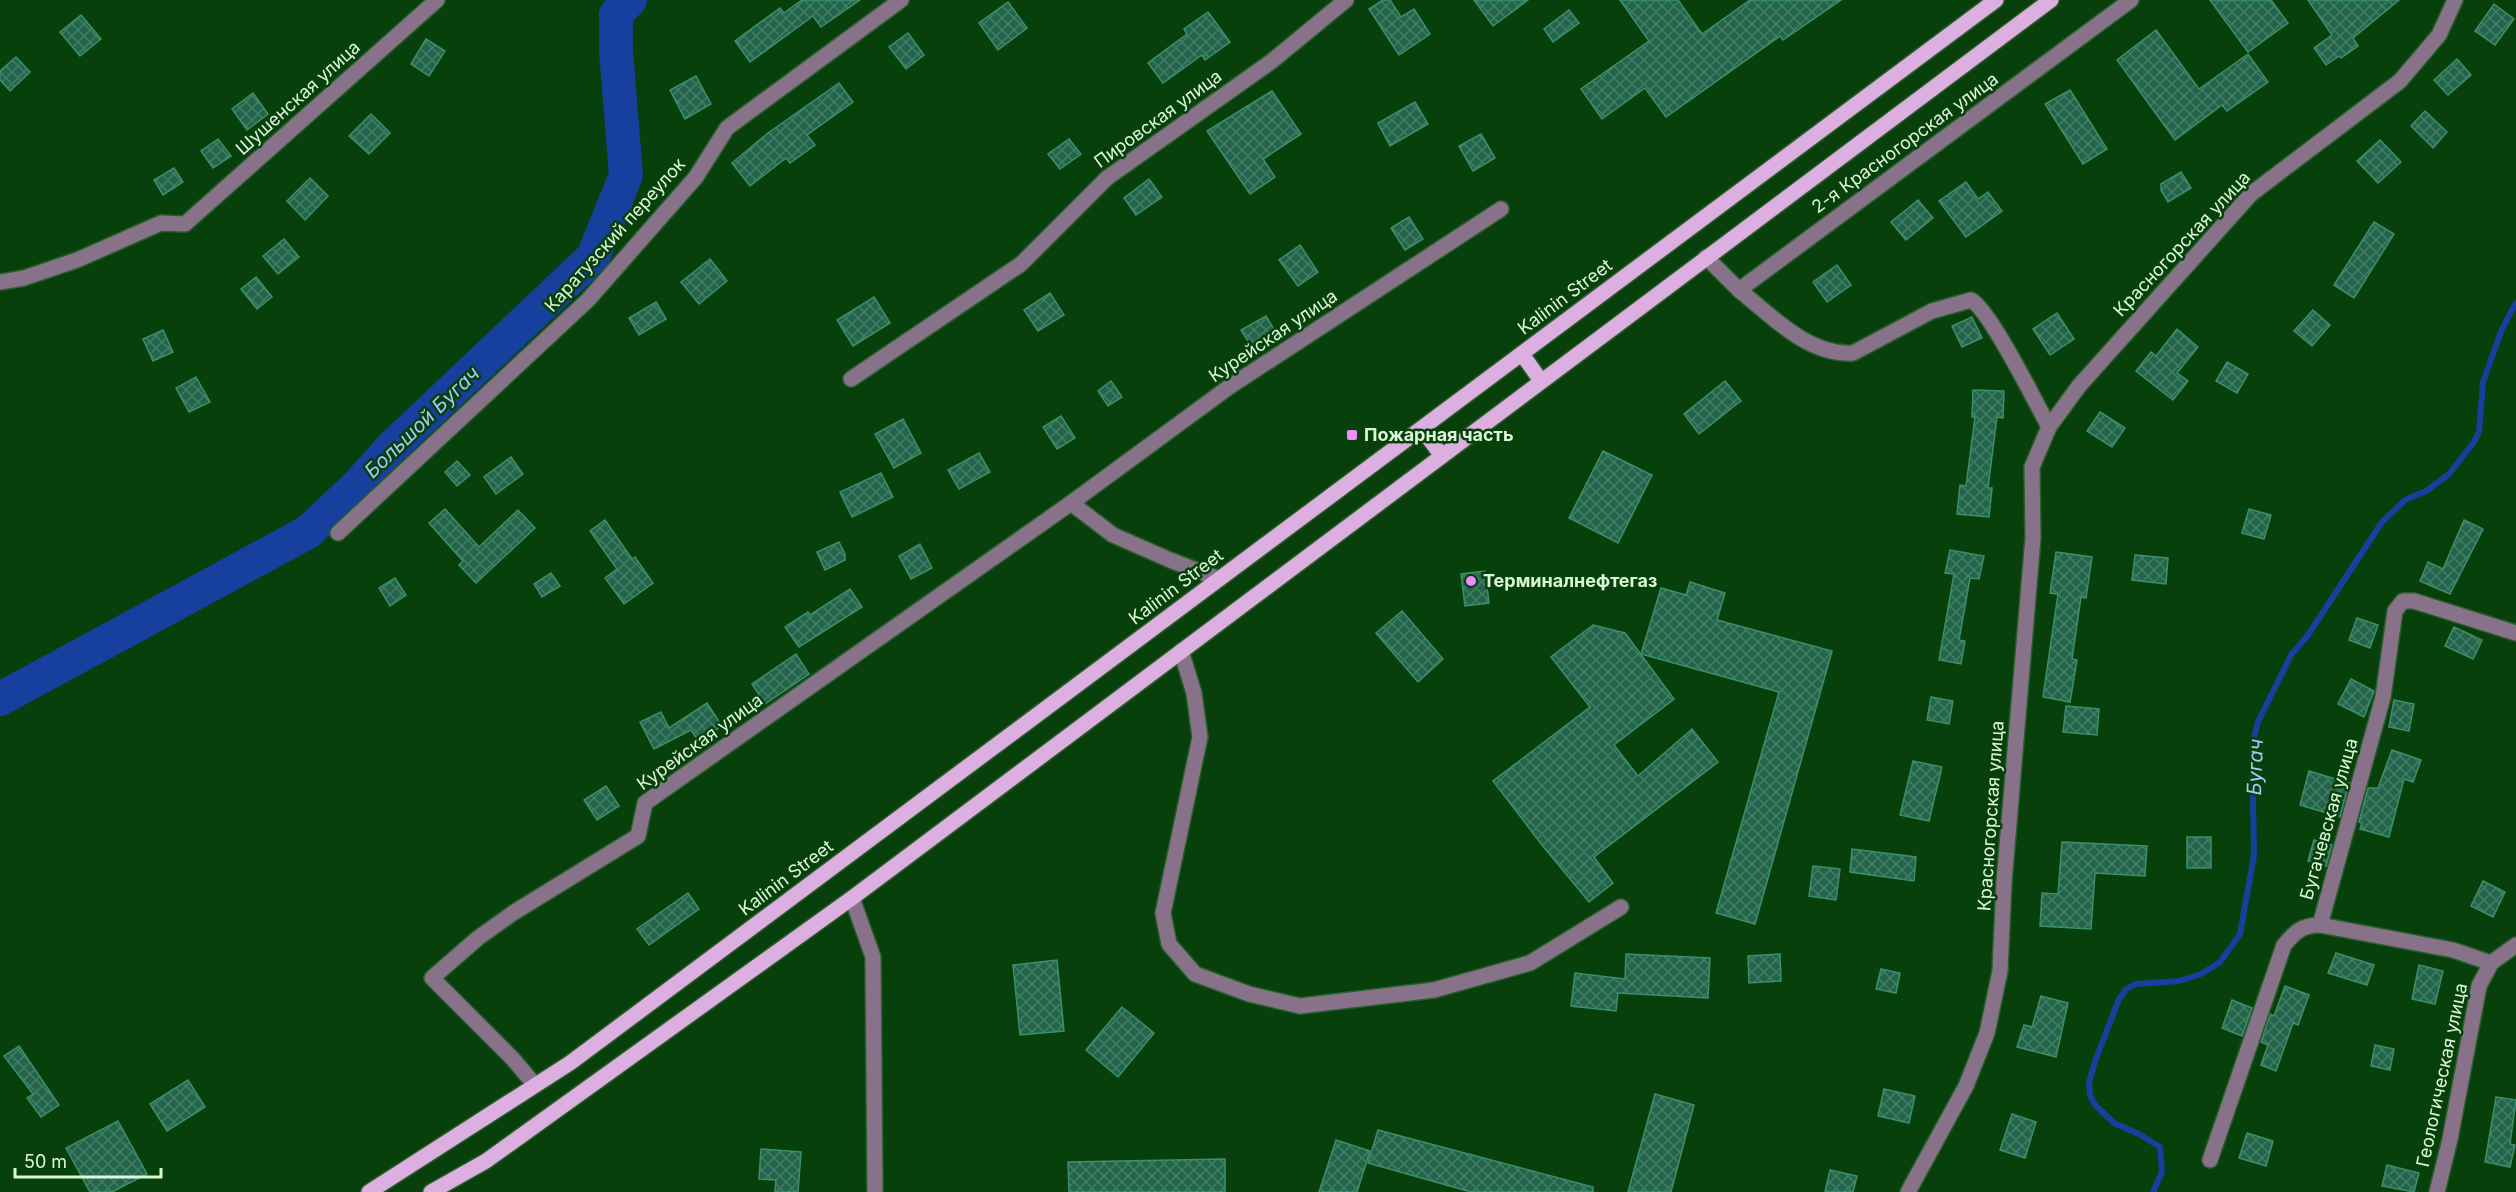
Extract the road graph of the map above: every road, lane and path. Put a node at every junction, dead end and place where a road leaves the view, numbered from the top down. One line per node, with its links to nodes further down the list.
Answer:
1 (437, 0): 10 (street, Шушенская улица)
2 (901, 0): 19 (street, Каратузский переулок)
3 (1346, 0): 13 (street, Пировская улица)
4 (1996, 0): 12 (main road, Kalinin Street)
5 (2051, 0): 9 (main road)
6 (2131, 0): 11 (street, 2-я Красногорская улица)
7 (2455, 0): 15 (street, Красногорская улица)
8 (1501, 209): 18 (street, Курейская улица)
9 (1706, 257): 11 (street); 14 (main road)
10 (0, 282)
11 (1739, 290): 15 (street)
12 (1522, 354): 14 (main road); 16 (main road, Kalinin Street)
13 (851, 378)
14 (1541, 381): 17 (main road)
15 (2049, 427): 33 (street, Красногорская улица)
16 (1422, 429): 17 (main road); 20 (main road, Kalinin Street)
17 (1442, 456): 22 (main road)
18 (1071, 503): 20 (street); 28 (street, Курейская улица)
19 (338, 533)
20 (1220, 579): 28 (main road, Kalinin Street)
21 (2516, 633): 25 (street, Бугачевская улица)
22 (1181, 651): 23 (main road); 24 (street)
23 (852, 898): 31 (main road); 32 (street)
24 (1621, 907)
25 (2320, 925): 27 (street); 29 (street, Бугачевская улица)
26 (2516, 945): 27 (street, Геологическая улица)
27 (2491, 963): 34 (street, Геологическая улица)
28 (535, 1085): 30 (main road, Kalinin Street)
29 (2210, 1160)
30 (369, 1192)
31 (431, 1192)
32 (875, 1192)
33 (1908, 1192)
34 (2437, 1192)

